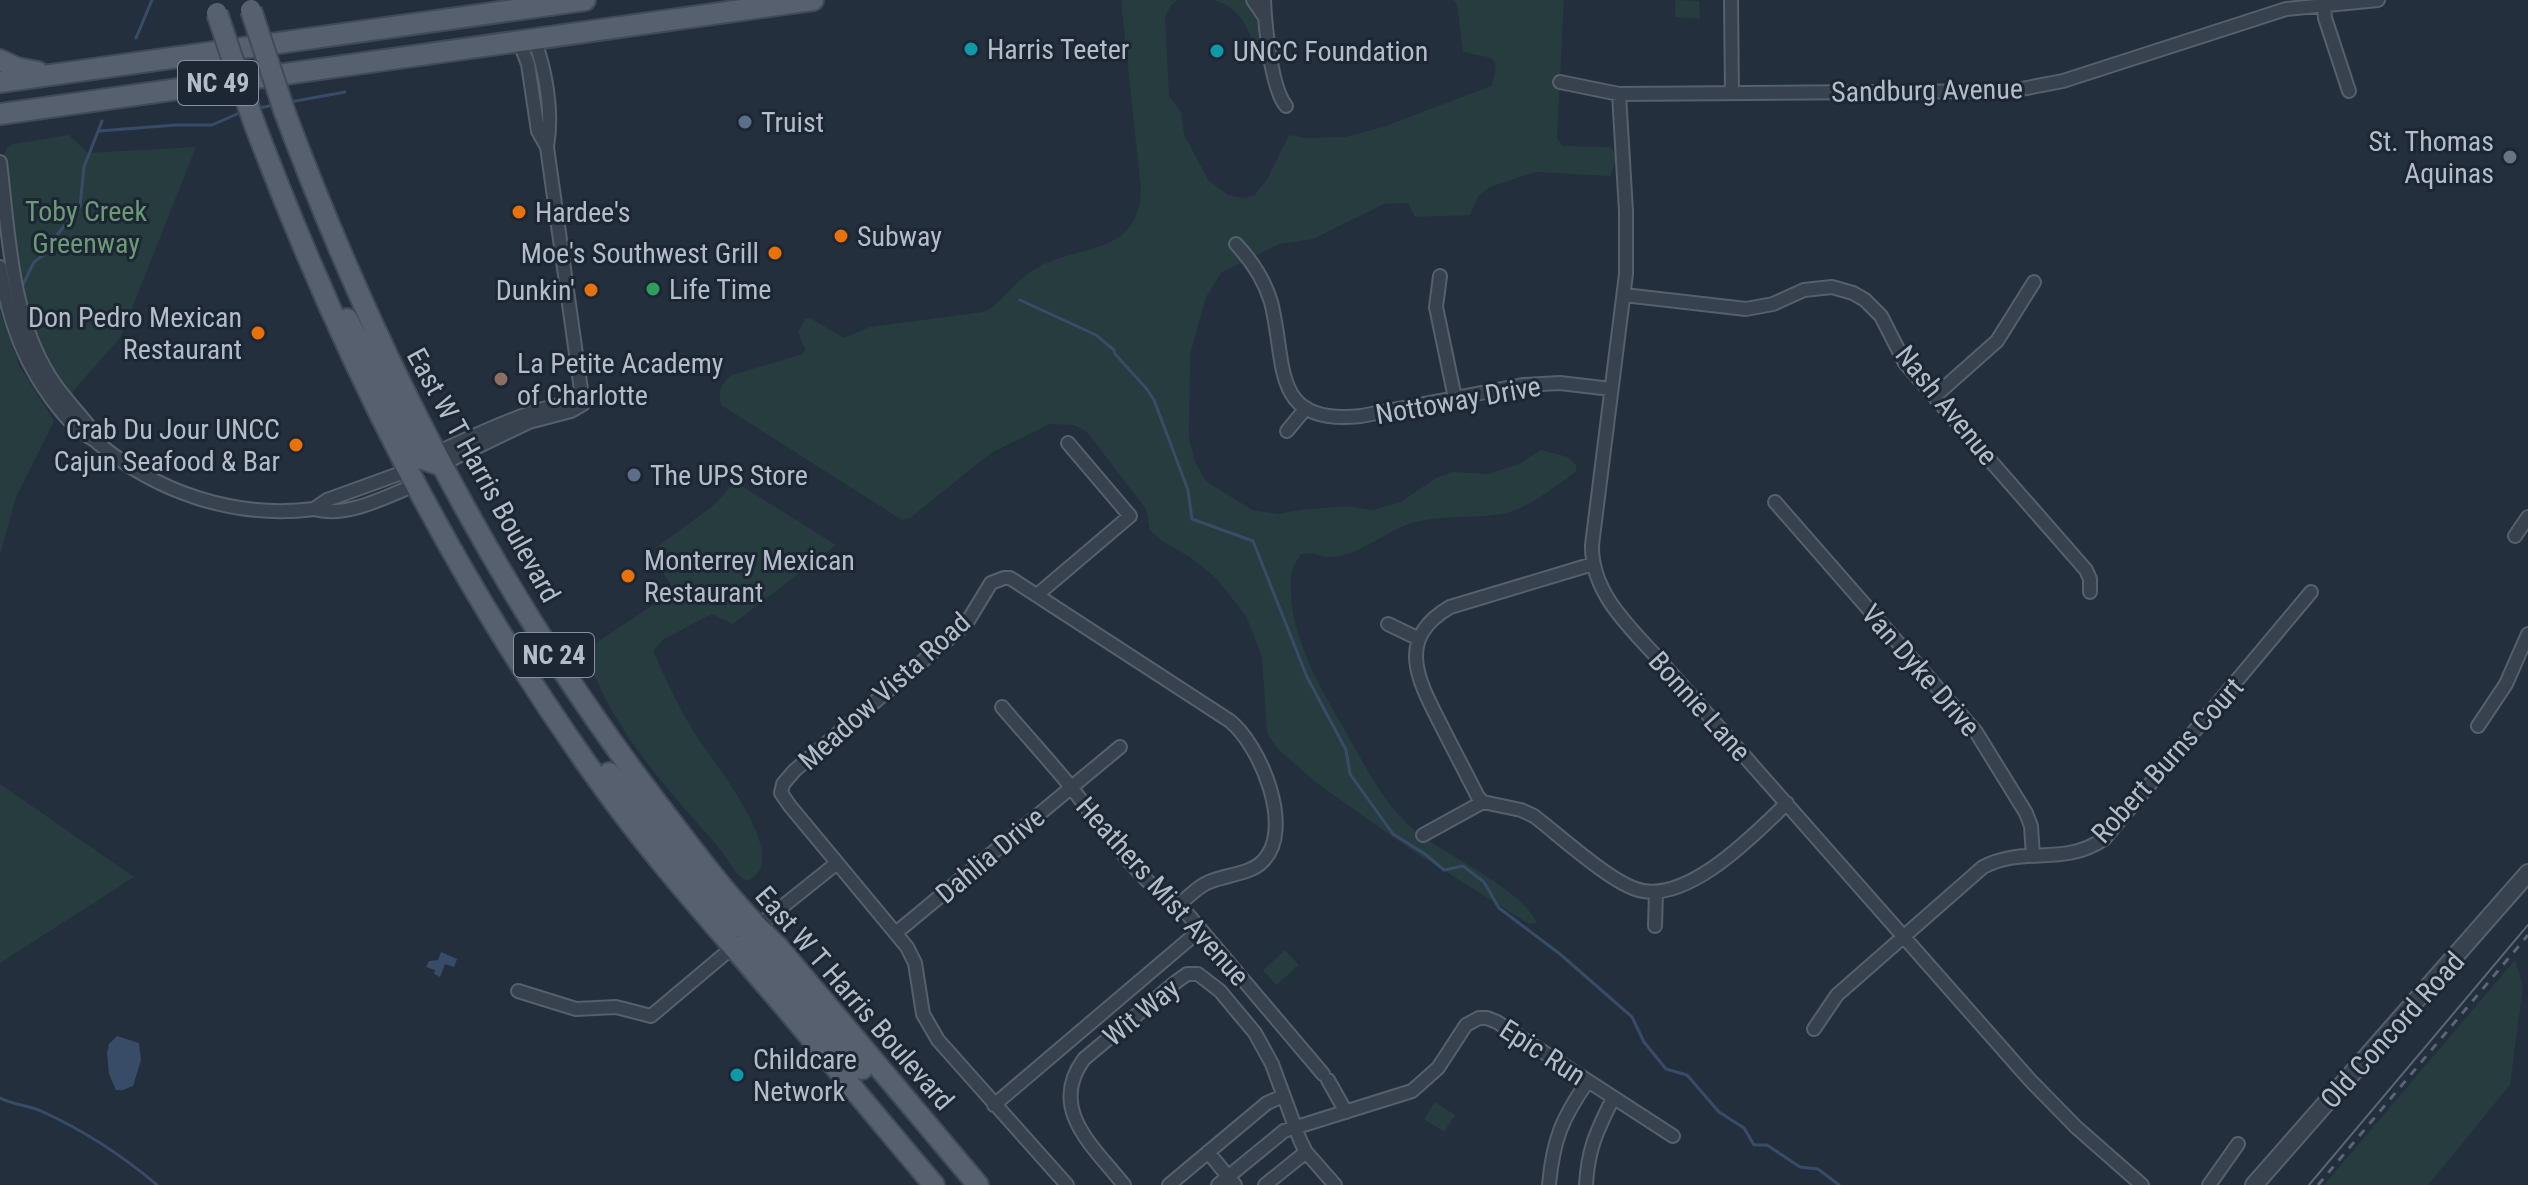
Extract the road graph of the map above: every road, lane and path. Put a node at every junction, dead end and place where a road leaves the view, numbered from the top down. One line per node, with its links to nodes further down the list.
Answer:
1 (476, 0): 13 (main road)
2 (585, 0): 9 (main road, NC 49)
3 (1253, 0): 12 (street)
4 (1264, 0): 12 (street)
5 (1731, 0): 20 (street)
6 (2378, 0): 10 (street, Sandburg Avenue)
7 (802, 1): 14 (main road, NC 49)
8 (249, 3): 38 (main road, East W T Harris Boulevard / NC 24, bridge)
9 (513, 5): 13 (main road, NC 49); 14 (main road)
10 (2324, 6): 19 (street); 20 (street, Sandburg Avenue)
11 (216, 7): 26 (main road, East W T Harris Boulevard / NC 24, bridge)
12 (1264, 16): 22 (street)
13 (421, 23): 16 (main road, NC 49)
14 (527, 40): 23 (main road, NC 49); 38 (street)
15 (0, 60): 16 (main road)
16 (58, 74): 17 (main road, NC 49)
17 (0, 82)
18 (1560, 82): 21 (street, Sandburg Avenue)
19 (2349, 91)
20 (1732, 93): 21 (street, Sandburg Avenue)
21 (1619, 94): 30 (street, Bonnie Lane)
22 (1286, 106)
23 (0, 114)
24 (0, 162): 36 (street)
25 (1236, 244): 34 (street)
26 (307, 255): 38 (main road); 39 (main road, East W T Harris Boulevard / NC 24)
27 (0, 267): 36 (street)
28 (1440, 276): 33 (street)
29 (2034, 282): 32 (street)
30 (1624, 295): 31 (street, Bonnie Lane); 32 (street, Nash Avenue)
31 (1611, 389): 33 (street, Nottoway Drive); 43 (street, Bonnie Lane)
32 (1935, 396): 44 (street, Nash Avenue)
33 (1455, 398): 34 (street, Nottoway Drive)
34 (1306, 408): 35 (street)
35 (1287, 431)
36 (95, 440): 39 (street)
37 (1068, 443): 46 (street)
38 (437, 459): 47 (main road, East W T Harris Boulevard / NC 24)
39 (411, 478): 47 (main road); 52 (main road, East W T Harris Boulevard / NC 24)
40 (1775, 502): 59 (street, Van Dyke Drive)
41 (2528, 517): 42 (street)
42 (2515, 536)
43 (1593, 564): 50 (street); 57 (street, Bonnie Lane)
44 (2090, 592)
45 (2311, 592): 59 (street, Robert Burns Court)
46 (1037, 595): 60 (street, Meadow Vista Road); 63 (street, Meadow Vista Road)
47 (524, 608): 65 (main road, East W T Harris Boulevard / NC 24)
48 (1388, 624): 50 (street)
49 (2528, 634): 53 (street)
50 (1419, 639): 56 (street)
51 (1002, 707): 55 (street, Heathers Mist Avenue)
52 (558, 722): 65 (main road); 69 (main road, East W T Harris Boulevard / NC 24)
53 (2478, 726)
54 (1120, 747): 55 (street, Dahlia Drive)
55 (1071, 787): 63 (street, Heathers Mist Avenue); 67 (street, Dahlia Drive)
56 (1483, 802): 58 (street); 62 (street)
57 (1787, 803): 62 (street); 68 (street, Bonnie Lane)
58 (1423, 835)
59 (2033, 856): 68 (street, Robert Burns Court)
60 (837, 863): 65 (street); 67 (street, Meadow Vista Road)
61 (2528, 873): 95 (street, Old Concord Road)
62 (1656, 892): 64 (street)
63 (1179, 904): 66 (street, Heathers Mist Avenue)
64 (1655, 926)
65 (757, 927): 77 (main road, East W T Harris Boulevard / NC 24)
66 (1200, 930): 75 (street); 76 (street, Heathers Mist Avenue)
67 (897, 932): 75 (street, Meadow Vista Road)
68 (1904, 936): 71 (street, Robert Burns Court); 93 (street, Bonnie Lane)
69 (733, 947): 70 (street); 77 (main road); 84 (main road, East W T Harris Boulevard / NC 24)
70 (518, 991)
71 (1814, 1029)
72 (1588, 1081): 74 (street, Epic Run); 76 (street, Epic Run); 91 (street)
73 (1283, 1096): 78 (street, Wit Way); 81 (street); 87 (street, Wit Way)
74 (1613, 1098): 79 (street, Epic Run); 92 (street)
75 (994, 1105): 86 (street, Meadow Vista Road)
76 (1346, 1112): 78 (street, Epic Run)
77 (926, 1124): 85 (main road, East W T Harris Boulevard / NC 24)
78 (1294, 1127): 82 (street, Wit Way); 83 (street, Epic Run)
79 (1673, 1136)
80 (2238, 1144): 94 (street)
81 (1208, 1152): 83 (street); 88 (street)
82 (1306, 1152): 89 (street); 90 (street, Wit Way)
83 (1227, 1182)
84 (934, 1185)
85 (978, 1185)
86 (1067, 1185)
87 (1124, 1185)
88 (1169, 1185)
89 (1265, 1185)
90 (1335, 1185)
91 (1549, 1185)
92 (1586, 1185)
93 (2142, 1185)
94 (2209, 1185)
95 (2254, 1185)

